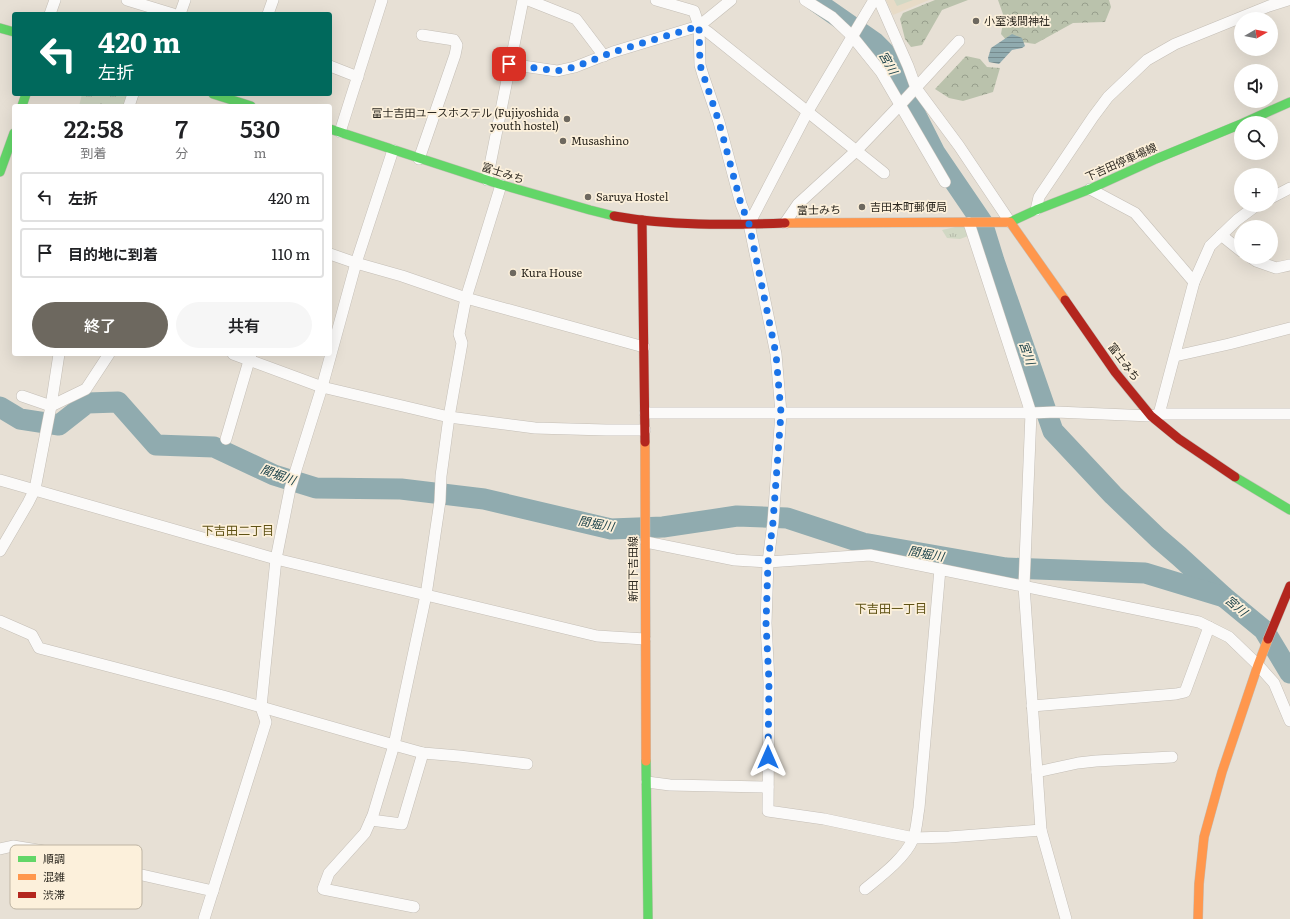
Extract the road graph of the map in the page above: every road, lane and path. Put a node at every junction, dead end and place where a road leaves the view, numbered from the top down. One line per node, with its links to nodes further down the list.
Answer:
1 (55, 0): 15 (street)
2 (127, 0): 16 (street)
3 (185, 0): 17 (street)
4 (273, 0): 18 (street)
5 (382, 0): 28 (street)
6 (523, 0): 26 (street)
7 (528, 0): 25 (street)
8 (656, 0): 14 (street)
9 (731, 0): 19 (street)
10 (805, 0): 23 (street)
11 (874, 0): 23 (street)
12 (878, 0): 29 (street)
13 (1288, 0): 52 (street)
14 (693, 5): 19 (street)
15 (51, 12)
16 (166, 12)
17 (181, 12)
18 (269, 12)
19 (699, 26): 25 (street); 35 (street); 58 (street)
20 (0, 28): 21 (main road)
21 (12, 31)
22 (422, 35): 43 (street)
23 (852, 36): 34 (street); 35 (street)
24 (959, 40): 29 (street)
25 (604, 56): 26 (street)
26 (509, 64): 46 (street)
27 (332, 67): 28 (street)
28 (358, 77): 38 (street)
29 (916, 88): 34 (street); 56 (street)
30 (226, 96): 31 (main road)
31 (239, 98): 33 (main road)
32 (1290, 102): 36 (main road, 下吉田停車場線)
33 (248, 104)
34 (900, 105): 41 (street); 47 (street)
35 (808, 111): 41 (street); 58 (street)
36 (1258, 116)
37 (1234, 126): 50 (main road, 下吉田停車場線)
38 (335, 130): 40 (main road, 富士みち)
39 (12, 140): 42 (main road)
40 (393, 150): 43 (main road, 富士みち); 62 (street)
41 (856, 150): 45 (street); 57 (street)
42 (7, 157): 44 (main road)
43 (419, 159): 46 (main road, 富士みち)
44 (0, 172)
45 (884, 173)
46 (486, 180): 48 (main road, 富士みち)
47 (945, 182)
48 (501, 185): 54 (main road, 富士みち); 66 (street)
49 (1290, 188): 51 (street)
50 (1090, 189): 52 (main road, 下吉田停車場線); 65 (street)
51 (1278, 194)
52 (1036, 210): 56 (main road, 下吉田停車場線)
53 (1248, 212): 59 (street)
54 (642, 220): 58 (main road, 富士みち); 68 (main road, 新田下吉田線)
55 (971, 222): 56 (main road, 富士みち); 57 (main road, 富士みち); 80 (street)
56 (1010, 222): 82 (main road, 富士みち)
57 (785, 223): 58 (main road, 富士みち)
58 (749, 224): 79 (street)
59 (1221, 235): 60 (street); 65 (street)
60 (1234, 245)
61 (332, 255): 62 (street)
62 (356, 263): 66 (street); 69 (street)
63 (1265, 264): 64 (street)
64 (1290, 265)
65 (1194, 282): 73 (street)
66 (466, 298): 68 (street); 83 (street)
67 (1290, 328): 73 (street)
68 (644, 347): 78 (main road, 新田下吉田線)
69 (332, 351)
70 (59, 356): 77 (street)
71 (108, 356): 77 (street)
72 (330, 356): 75 (street)
73 (1175, 356): 82 (street)
74 (250, 357): 75 (street); 85 (street)
75 (322, 387): 83 (street); 91 (street)
76 (22, 396): 77 (street)
77 (51, 406): 87 (street)
78 (645, 413): 79 (street); 84 (main road, 新田下吉田線)
79 (781, 413): 80 (street); 92 (street)
80 (1033, 413): 82 (street); 94 (street)
81 (1290, 414): 82 (street)
82 (1155, 415): 88 (main road, 富士みち)
83 (449, 417): 84 (street); 96 (street)
84 (645, 430): 89 (main road, 新田下吉田線)
85 (226, 439)
86 (0, 480): 87 (street)
87 (35, 489): 90 (street); 91 (street)
88 (1290, 510)
89 (646, 539): 92 (street); 99 (main road, 新田下吉田線)
90 (0, 551)
91 (276, 559): 96 (street); 102 (street)
92 (768, 562): 93 (street); 110 (street)
93 (940, 569): 94 (street); 113 (street)
94 (1024, 582): 98 (street); 101 (street)
95 (1290, 586): 100 (main road)
96 (426, 595): 99 (street); 104 (street)
97 (0, 621): 102 (street)
98 (1209, 627): 100 (street); 101 (street)
99 (645, 639): 109 (main road, 新田下吉田線)
100 (1258, 665): 103 (street); 123 (main road)
101 (1032, 706): 108 (street)
102 (261, 707): 104 (street); 118 (street)
103 (1290, 721)
104 (394, 745): 105 (street); 111 (street)
105 (423, 753): 107 (street); 111 (street)
106 (1172, 756): 108 (street)
107 (527, 764)
108 (1037, 772): 112 (street)
109 (647, 782): 110 (street); 121 (main road, 新田下吉田線)
110 (768, 787): 113 (street)
111 (371, 820): 119 (street)
112 (1041, 830): 113 (street); 122 (street)
113 (914, 838): 117 (street)
114 (10, 847): 115 (street)
115 (0, 849)
116 (142, 875): 118 (street)
117 (865, 889)
118 (213, 892): 120 (street)
119 (414, 907)
120 (204, 919)
121 (648, 919)
122 (1066, 919)
123 (1198, 919)

